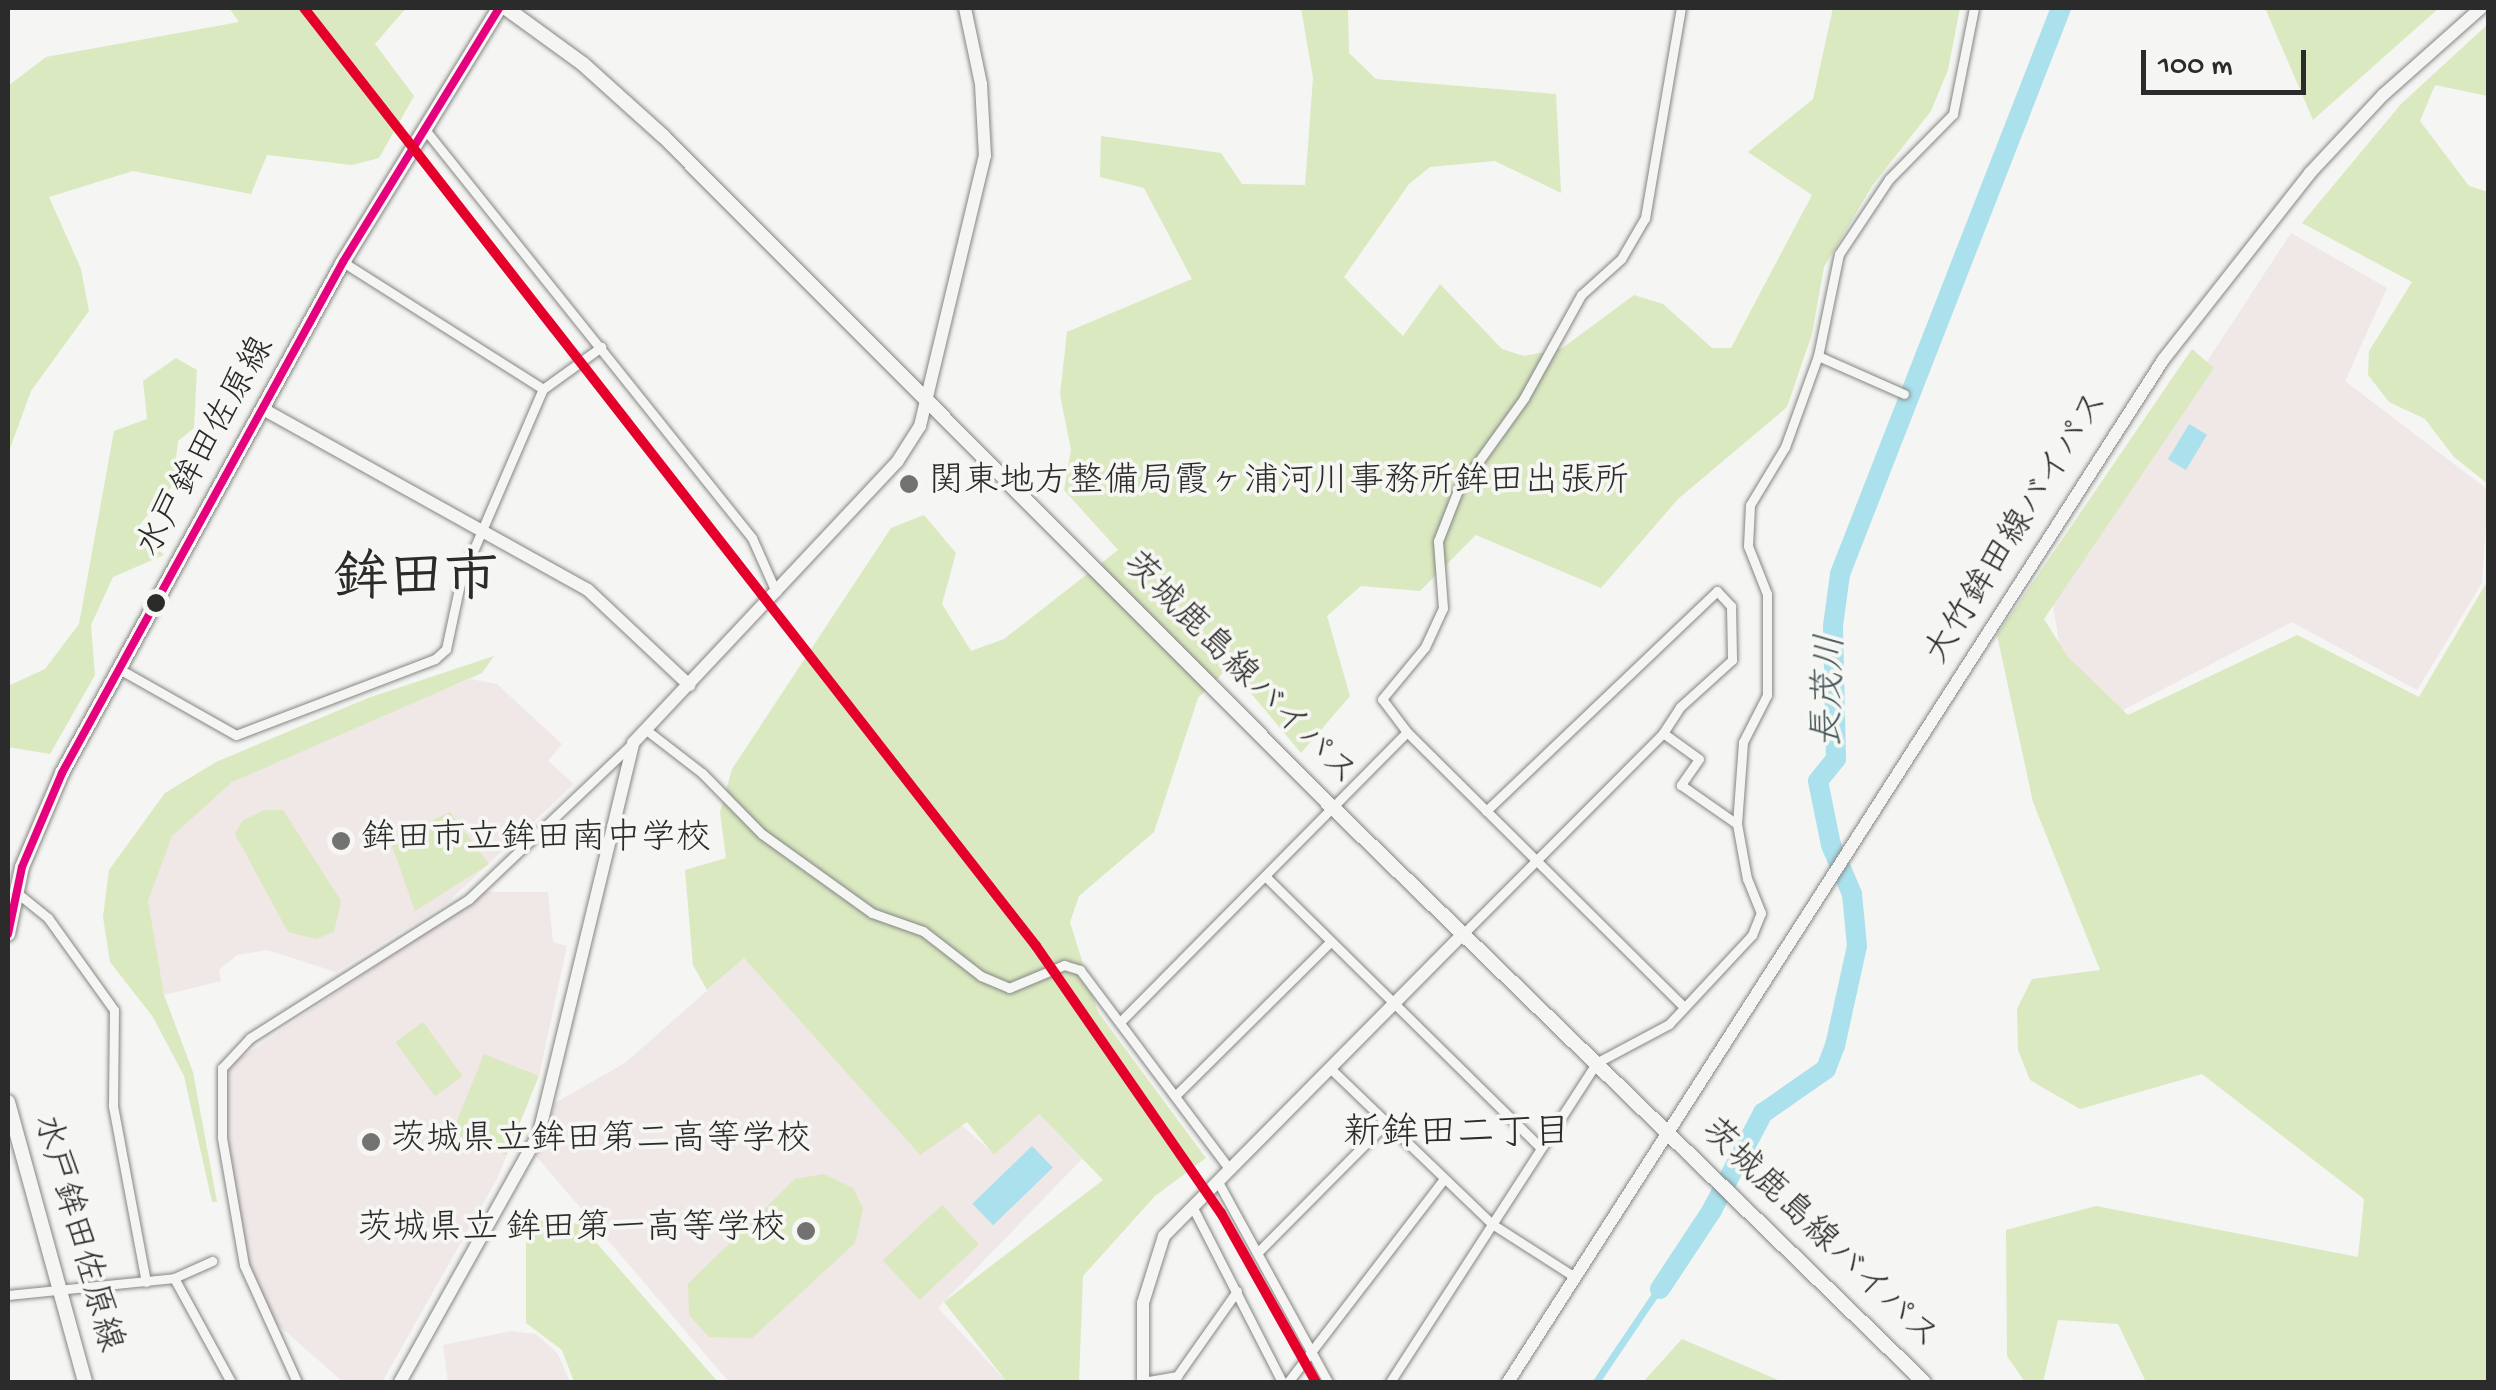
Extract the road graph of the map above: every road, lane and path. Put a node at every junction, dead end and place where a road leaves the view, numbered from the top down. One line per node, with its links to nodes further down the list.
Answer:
1 (502, 8): 6 (main road, 水戸鉾田佐原線); 12 (main road, 茨城鹿島線バイパス)
2 (965, 8): 12 (street)
3 (1682, 8): 19 (street)
4 (1974, 8): 9 (street)
5 (2482, 8): 41 (street, 大竹鉾田線バイパス)
6 (421, 130): 7 (main road, 水戸鉾田佐原線); 8 (street)
7 (343, 262): 10 (street); 13 (main road, 水戸鉾田佐原線)
8 (601, 347): 10 (street); 15 (street)
9 (1818, 356): 11 (street); 24 (street)
10 (543, 389): 14 (street)
11 (1904, 394)
12 (930, 402): 15 (street); 22 (main road, 茨城鹿島線バイパス)
13 (263, 409): 14 (street); 16 (main road, 水戸鉾田佐原線)
14 (482, 531): 16 (street); 17 (street)
15 (776, 592): 17 (street)
16 (121, 670): 26 (main road, 水戸鉾田佐原線)
17 (689, 685): 18 (street)
18 (645, 729): 21 (street); 34 (street)
19 (1407, 732): 22 (street); 23 (street)
20 (1663, 733): 23 (street); 24 (street); 25 (street)
21 (633, 743): 59 (street); 60 (street)
22 (1332, 807): 27 (street); 30 (main road, 茨城鹿島線バイパス)
23 (1486, 810): 25 (street)
24 (1738, 824): 33 (street)
25 (1536, 860): 30 (street); 33 (street)
26 (15, 867): 28 (main road, 水戸鉾田佐原線)
27 (1265, 876): 31 (street); 34 (street)
28 (15, 892): 29 (main road, 水戸鉾田佐原線); 52 (street)
29 (8, 934)
30 (1462, 935): 32 (street); 35 (main road, 茨城鹿島線バイパス)
31 (1330, 942): 32 (street); 37 (street)
32 (1393, 1005): 36 (street); 42 (street)
33 (1684, 1006): 35 (street)
34 (1120, 1022): 37 (street)
35 (1596, 1064): 41 (main road, 茨城鹿島線バイパス); 42 (street)
36 (1330, 1069): 40 (street); 43 (street)
37 (1176, 1096): 43 (street)
38 (8, 1102): 39 (main road, 水戸鉾田佐原線)
39 (10, 1123): 54 (main road, 水戸鉾田佐原線)
40 (1386, 1123): 44 (street); 48 (street)
41 (1669, 1132): 50 (street, 大竹鉾田線バイパス); 66 (main road, 茨城鹿島線バイパス)
42 (1540, 1146): 47 (street)
43 (1230, 1170): 45 (street)
44 (1444, 1179): 47 (street); 56 (street)
45 (1218, 1182): 46 (street); 48 (street)
46 (1192, 1206): 53 (street); 61 (street)
47 (1492, 1224): 50 (street); 64 (street)
48 (1259, 1251): 56 (street)
49 (212, 1261): 51 (street)
50 (1575, 1277): 65 (street, 大竹鉾田線バイパス)
51 (174, 1278): 52 (street); 58 (street)
52 (146, 1282): 54 (street)
53 (1236, 1291): 61 (street); 62 (street)
54 (58, 1292): 55 (street); 57 (main road, 水戸鉾田佐原線)
55 (8, 1295)
56 (1313, 1352): 62 (street); 63 (street)
57 (85, 1382)
58 (232, 1382)
59 (298, 1382)
60 (400, 1382)
61 (1143, 1382)
62 (1285, 1382)
63 (1328, 1382)
64 (1390, 1382)
65 (1508, 1382)
66 (1924, 1382)

